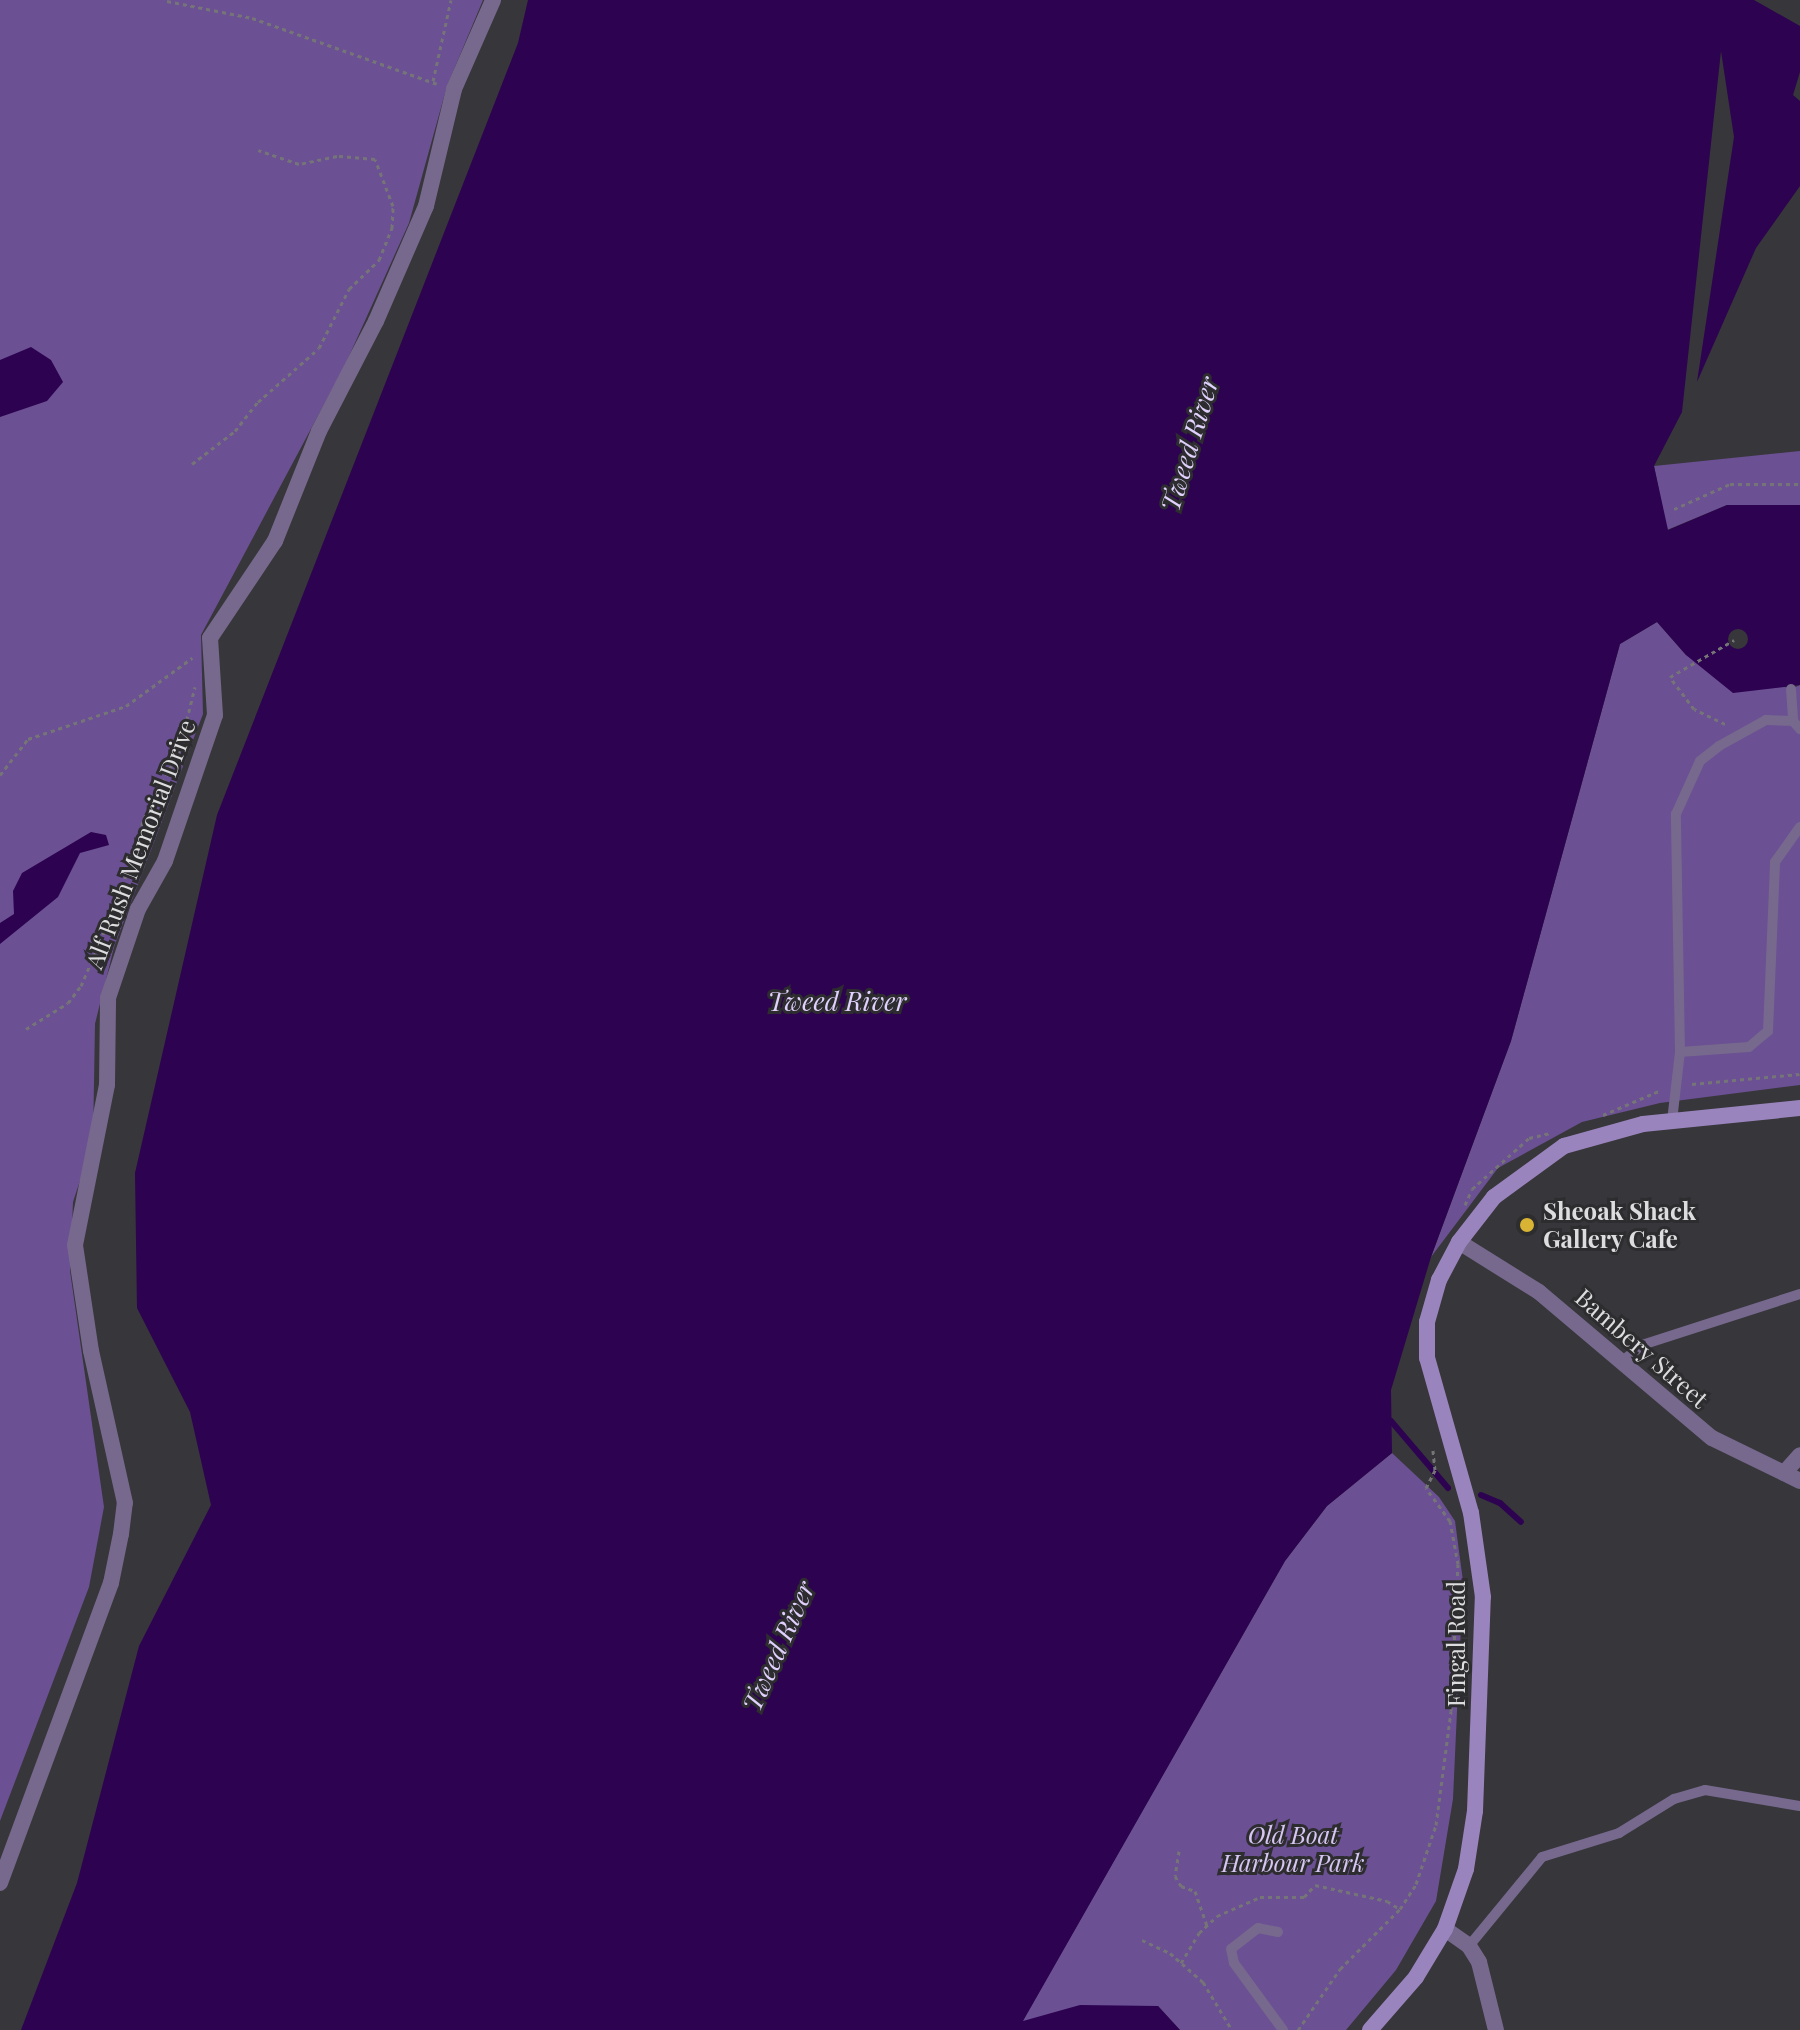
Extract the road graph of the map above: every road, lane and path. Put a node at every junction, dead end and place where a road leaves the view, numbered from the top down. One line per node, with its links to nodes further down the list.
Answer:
1 (451, 0): 4 (path)
2 (493, 0): 5 (street)
3 (167, 1): 4 (path)
4 (433, 81): 5 (path)
5 (450, 104): 10 (street)
6 (258, 150): 7 (path)
7 (192, 464)
8 (1800, 484): 9 (path)
9 (1674, 509)
10 (210, 638): 12 (path); 38 (street, Alf Rush Memorial Drive)
11 (1734, 640): 17 (path)
12 (183, 667): 13 (path); 18 (path)
13 (198, 670)
14 (196, 681): 20 (path)
15 (1791, 689): 16 (lane)
16 (1796, 725): 17 (lane)
17 (1741, 732): 21 (lane)
18 (0, 775)
19 (1800, 827): 21 (lane)
20 (26, 1029)
21 (1680, 1052): 23 (lane)
22 (1800, 1074): 23 (path)
23 (1676, 1089): 25 (path); 26 (lane)
24 (1800, 1108): 26 (street, Fingal Road)
25 (1602, 1116)
26 (1672, 1121): 29 (street, Fingal Road)
27 (1562, 1130): 28 (path)
28 (1463, 1208)
29 (1459, 1242): 31 (street, Bambery Street); 41 (street, Fingal Road)
30 (1800, 1294): 31 (lane)
31 (1620, 1363): 34 (street, Bambery Street)
32 (1431, 1443): 39 (path)
33 (1800, 1455): 34 (street)
34 (1784, 1473): 35 (street, Bambery Street)
35 (1800, 1481)
36 (1800, 1806): 44 (lane)
37 (1179, 1851): 40 (path)
38 (0, 1883)
39 (1400, 1909): 40 (path); 48 (path)
40 (1207, 1925): 45 (path)
41 (1445, 1929): 44 (street); 49 (street, Fingal Road)
42 (1278, 1932): 47 (lane)
43 (1142, 1940): 45 (path)
44 (1469, 1946): 50 (street)
45 (1181, 1963): 46 (path)
46 (1232, 2030)
47 (1283, 2030)
48 (1298, 2030)
49 (1370, 2030)
50 (1496, 2030)

